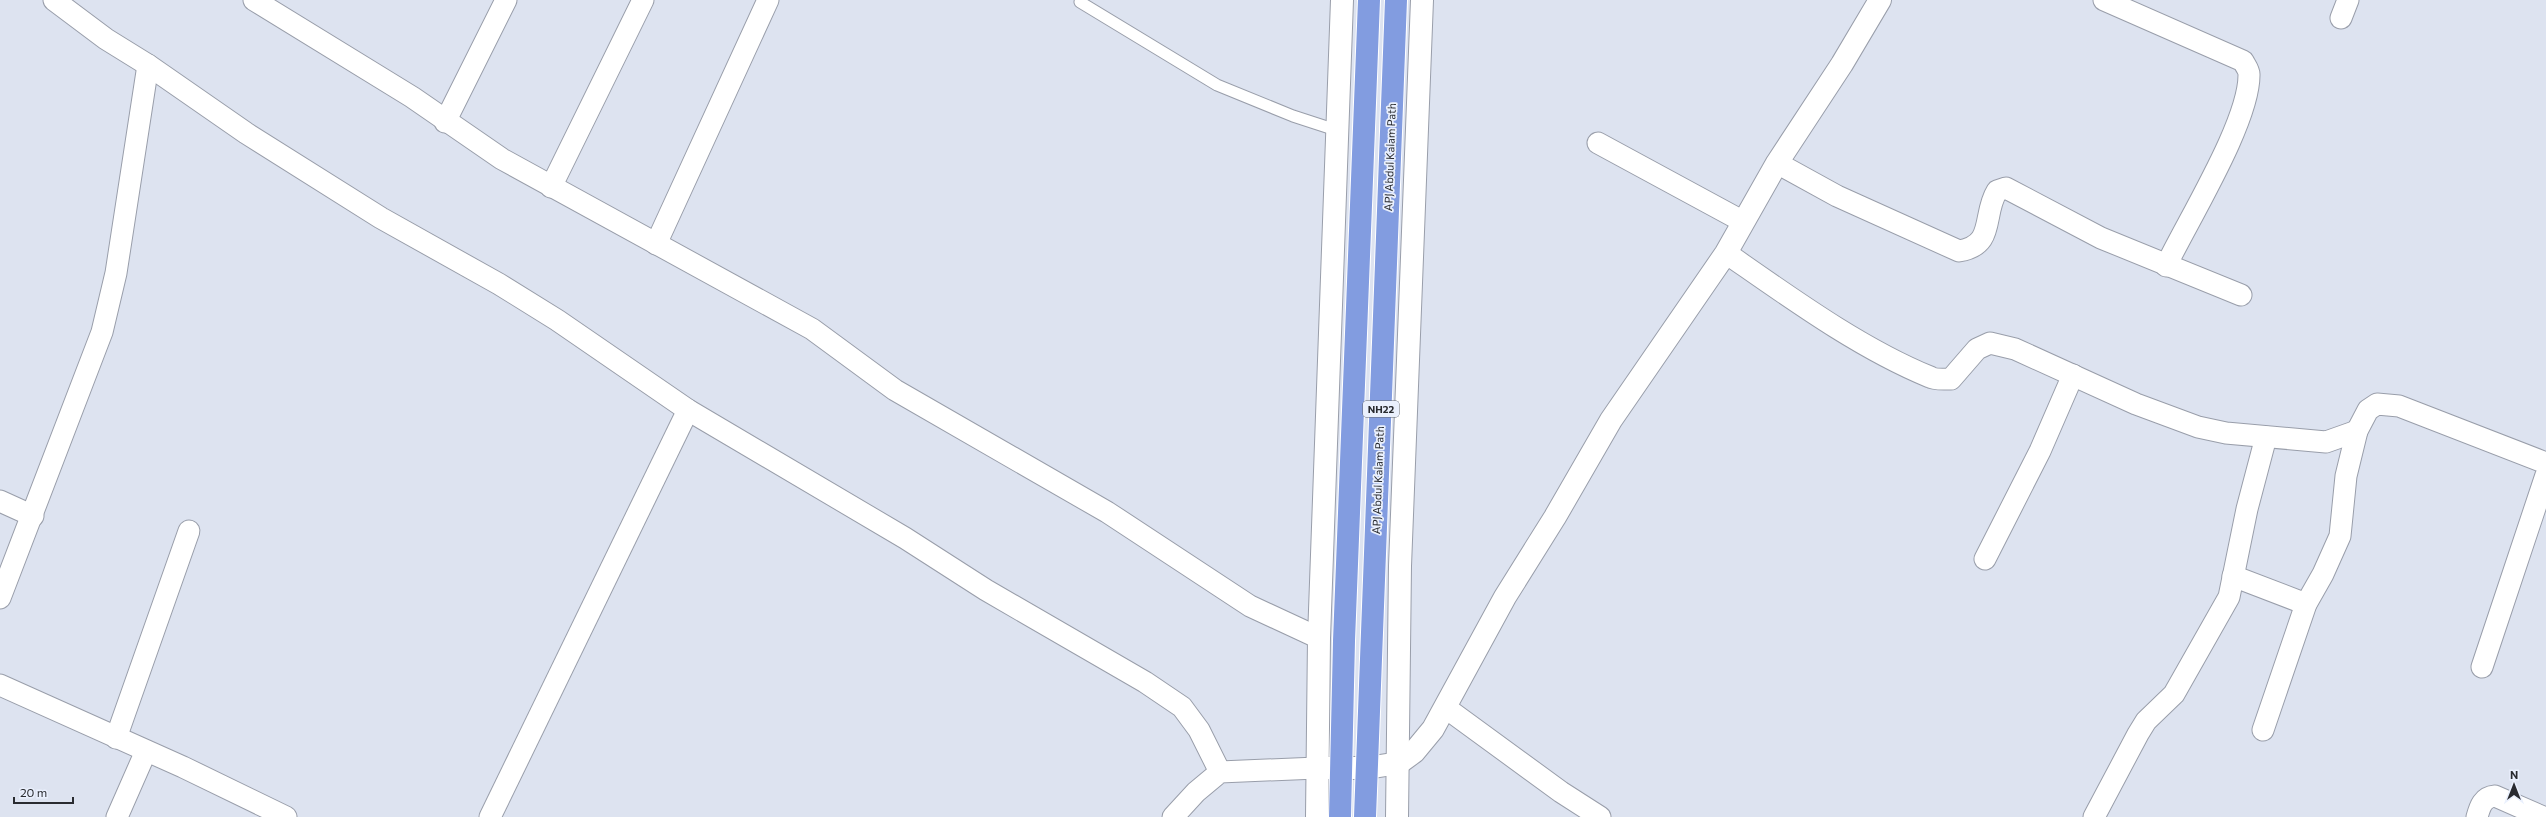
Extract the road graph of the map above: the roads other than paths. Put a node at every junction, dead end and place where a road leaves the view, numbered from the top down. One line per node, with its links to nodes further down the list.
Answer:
1 (54, 0): 13 (street)
2 (254, 0): 14 (street)
3 (506, 0): 14 (street)
4 (643, 0): 18 (street)
5 (768, 0): 20 (street)
6 (1342, 0): 15 (street)
7 (1369, 0): 46 (highway, NH22)
8 (1396, 0): 47 (highway, APJ Abdul Kalam Path / NH22)
9 (1422, 0): 44 (street, NH22)
10 (1880, 0): 17 (street)
11 (2104, 0): 22 (street)
12 (1080, 2): 15 (lane)
13 (148, 65): 25 (street); 31 (street)
14 (445, 122): 18 (street)
15 (1336, 130): 37 (street)
16 (1598, 143): 19 (street)
17 (1777, 163): 19 (street); 22 (street)
18 (551, 187): 20 (street)
19 (1742, 221): 21 (street)
20 (656, 244): 37 (street)
21 (1726, 253): 24 (street); 40 (street)
22 (2166, 266): 23 (street)
23 (2241, 295)
24 (2073, 375): 27 (street); 33 (street)
25 (688, 410): 48 (street); 51 (street)
26 (2357, 431): 27 (street); 28 (street); 36 (street)
27 (2266, 437): 34 (street)
28 (2546, 463)
29 (2546, 475): 38 (street)
30 (0, 501): 31 (street)
31 (33, 516): 35 (street)
32 (189, 531): 42 (street)
33 (1985, 559)
34 (2233, 576): 36 (street); 58 (street)
35 (0, 598)
36 (2306, 604): 41 (street)
37 (1319, 638): 45 (street)
38 (2482, 667)
39 (0, 685): 42 (street)
40 (1446, 708): 44 (street); 57 (street)
41 (2263, 730)
42 (116, 738): 43 (street)
43 (146, 751): 49 (street); 50 (street)
44 (1399, 763): 47 (street); 56 (street, NH22)
45 (1317, 768): 46 (street); 48 (street); 53 (street)
46 (1341, 768): 47 (street); 54 (highway, NH22)
47 (1367, 768): 55 (highway, APJ Abdul Kalam Path / NH22)
48 (1220, 772): 52 (street)
49 (117, 817)
50 (286, 817)
51 (490, 817)
52 (1173, 817)
53 (1317, 817)
54 (1340, 817)
55 (1365, 817)
56 (1397, 817)
57 (1600, 817)
58 (2094, 817)
59 (2477, 817): 60 (street)
60 (2544, 817)

